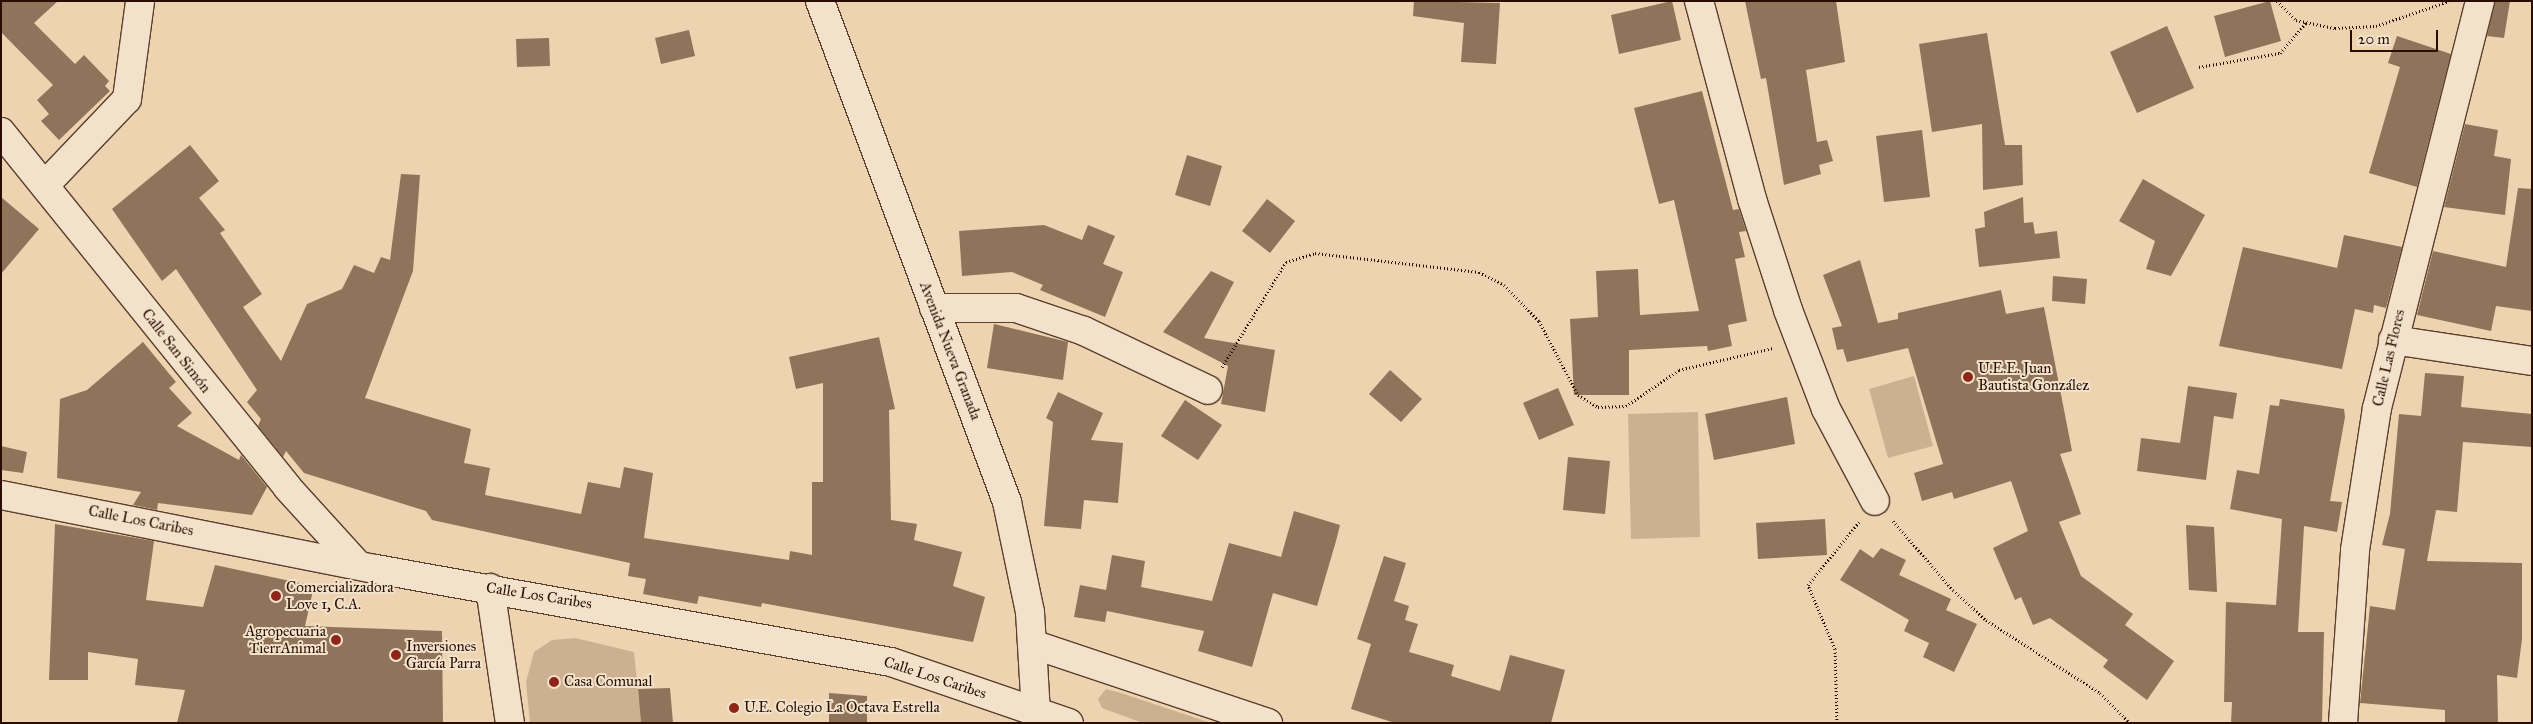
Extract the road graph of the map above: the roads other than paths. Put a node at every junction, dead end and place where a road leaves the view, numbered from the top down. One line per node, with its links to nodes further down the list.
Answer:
1 (140, 1): 6 (street)
2 (820, 1): 7 (street, Avenida Nueva Granada)
3 (1699, 1): 12 (street)
4 (2480, 1): 8 (street, Calle Las Flores)
5 (1, 132): 6 (street, Calle San Simón)
6 (46, 184): 13 (street, Calle San Simón)
7 (934, 308): 10 (street); 15 (street, Avenida Nueva Granada)
8 (2393, 340): 9 (street); 20 (street, Calle Las Flores)
9 (2532, 361)
10 (1208, 390)
11 (1, 495): 13 (street, Calle Los Caribes)
12 (1875, 501)
13 (357, 564): 14 (street, Calle Los Caribes)
14 (490, 588): 16 (street, Calle Los Caribes); 17 (street)
15 (1032, 644): 16 (street, Avenida Nueva Granada); 19 (street)
16 (1036, 712): 18 (street, Calle Los Caribes)
17 (510, 723)
18 (1069, 723)
19 (1268, 723)
20 (2343, 723)

